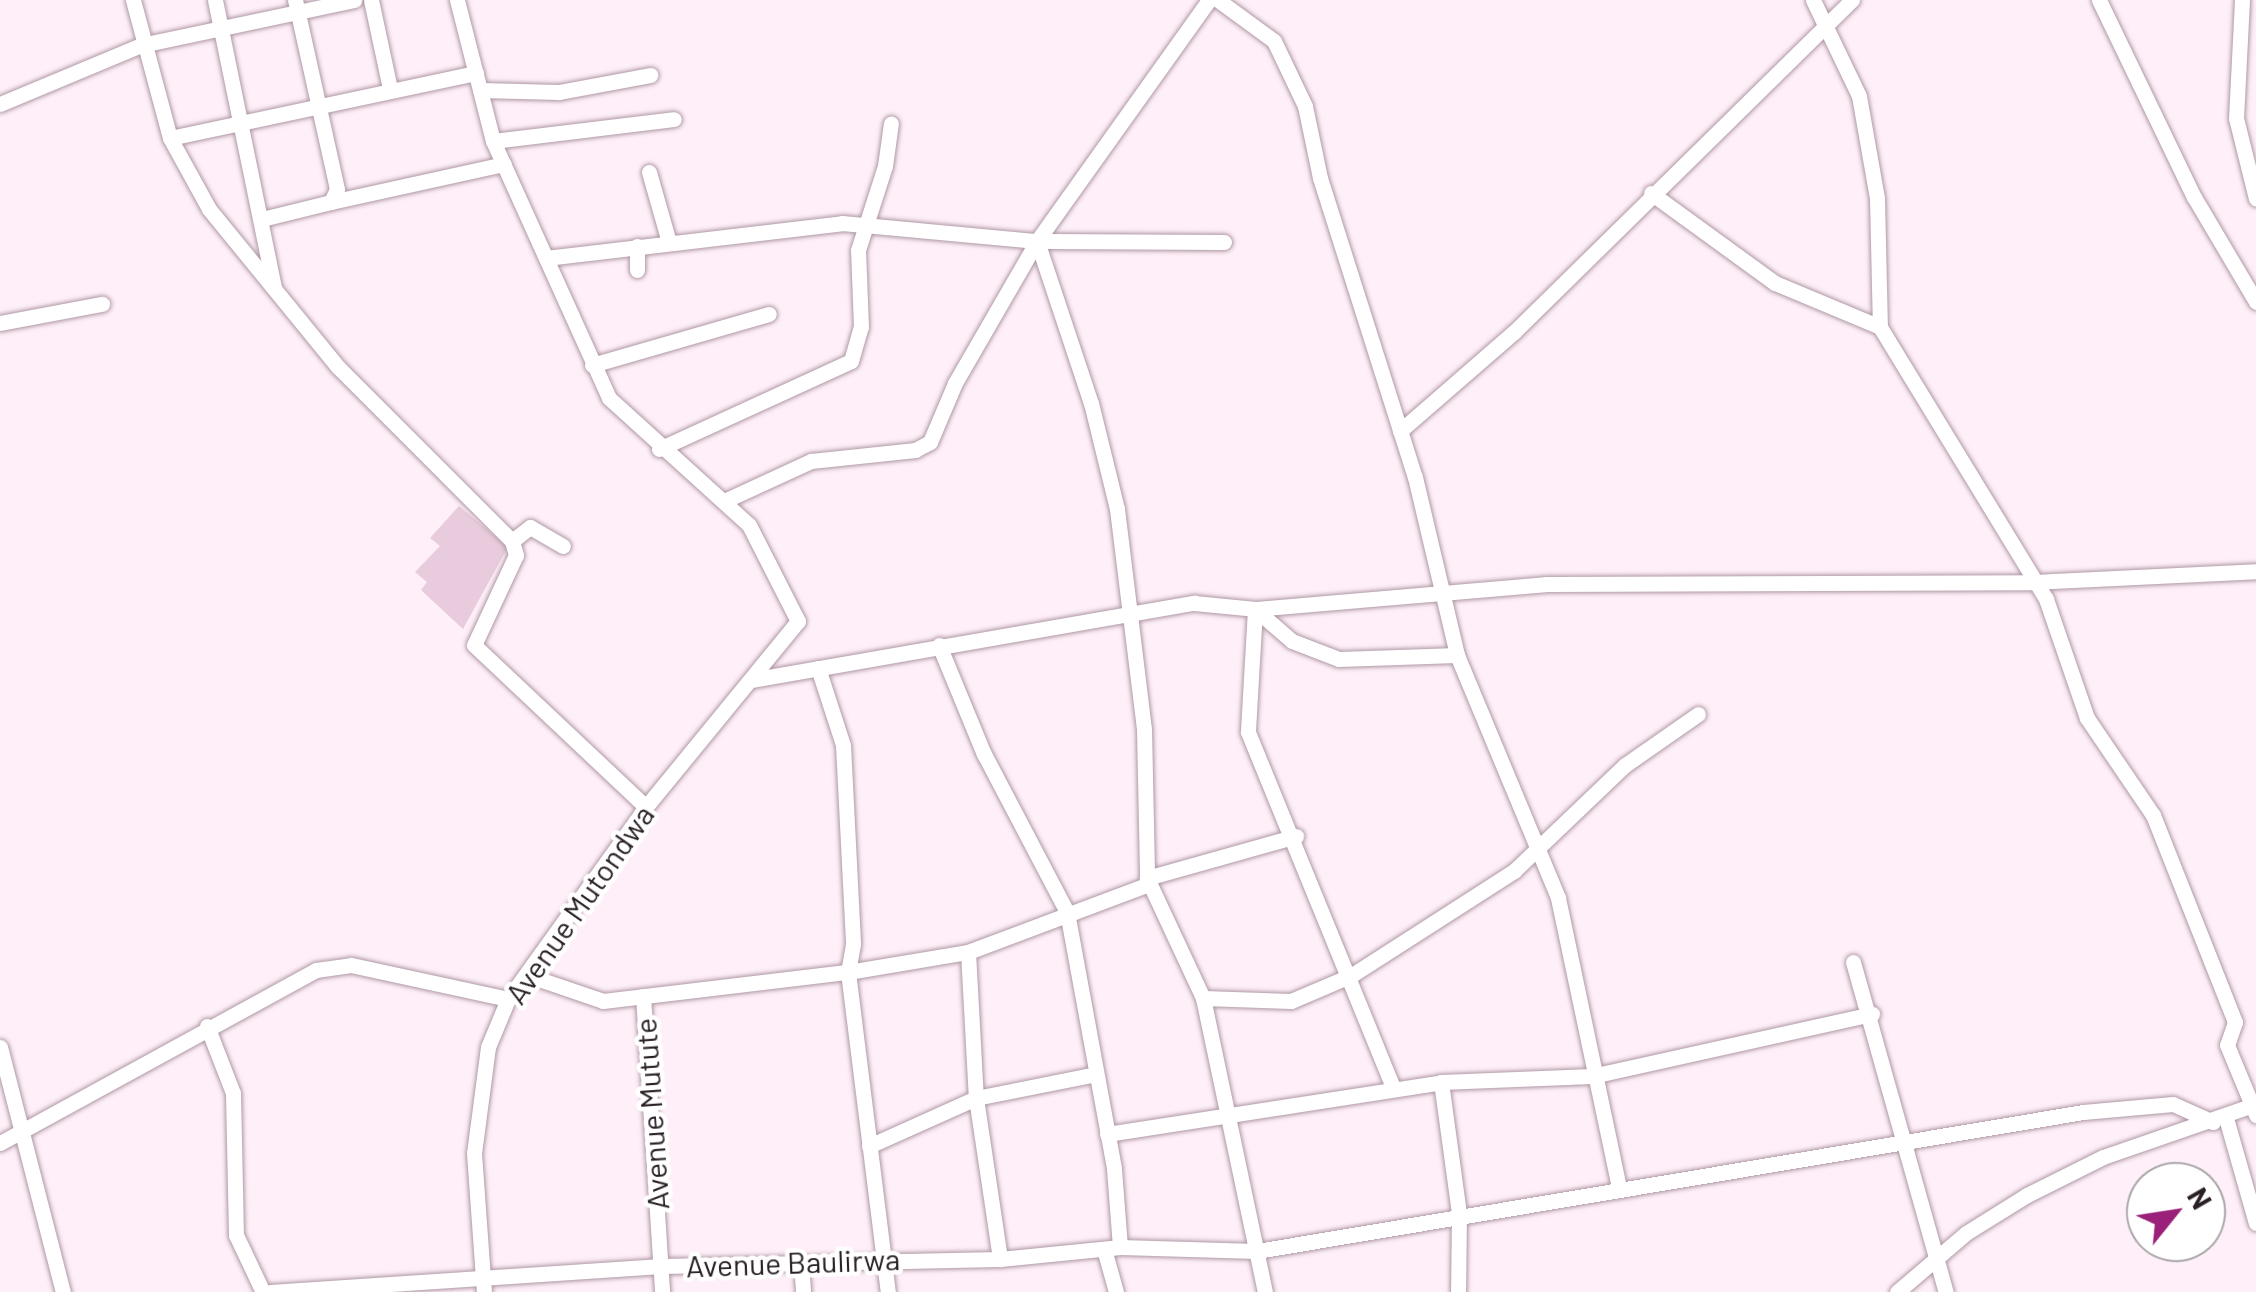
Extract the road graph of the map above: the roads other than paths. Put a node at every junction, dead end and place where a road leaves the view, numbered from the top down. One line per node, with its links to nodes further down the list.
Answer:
1 (132, 0): 15 (street)
2 (216, 0): 14 (street)
3 (354, 0): 12 (street)
4 (371, 0): 20 (street)
5 (457, 0): 18 (street)
6 (1209, 0): 36 (street)
7 (1218, 0): 49 (street)
8 (1813, 0): 13 (street)
9 (1852, 0): 13 (street)
10 (2099, 0): 43 (street)
11 (2242, 0): 16 (street)
12 (296, 6): 14 (street); 23 (street)
13 (1826, 24): 31 (street); 47 (street)
14 (221, 28): 15 (street); 25 (street)
15 (141, 45): 22 (street); 27 (street)
16 (2239, 55): 17 (street); 32 (street)
17 (2256, 58)
18 (476, 73): 20 (street); 21 (street)
19 (650, 76): 21 (street)
20 (390, 89): 23 (street)
21 (480, 90): 28 (street)
22 (0, 104)
23 (318, 104): 25 (street); 33 (street)
24 (674, 119): 28 (street)
25 (241, 123): 27 (street); 34 (street)
26 (892, 123): 35 (street)
27 (170, 138): 42 (street)
28 (494, 141): 29 (street)
29 (504, 164): 33 (street); 40 (street)
30 (649, 172): 37 (street)
31 (1651, 194): 47 (street); 49 (street)
32 (2256, 198)
33 (330, 202): 34 (street)
34 (262, 219): 42 (street)
35 (867, 224): 36 (street); 37 (street); 50 (street)
36 (1037, 241): 38 (street); 51 (street); 58 (street)
37 (669, 242): 39 (street)
38 (1224, 242)
39 (637, 246): 40 (street); 41 (street)
40 (546, 258): 48 (street)
41 (637, 270)
42 (274, 290): 52 (street)
43 (2256, 302)
44 (102, 304): 46 (street)
45 (768, 314): 48 (street)
46 (0, 323)
47 (1880, 327): 55 (street)
48 (592, 365): 50 (street)
49 (1400, 431): 56 (street)
50 (659, 450): 51 (street)
51 (724, 501): 62 (street, Avenue Mutondwa)
52 (512, 541): 53 (street); 64 (street)
53 (563, 546)
54 (2256, 571): 55 (street)
55 (2034, 582): 56 (street); 85 (street)
56 (1440, 592): 57 (street); 60 (street)
57 (1254, 609): 58 (street); 60 (street); 65 (street)
58 (1129, 613): 59 (street); 67 (street)
59 (939, 645): 61 (street); 68 (street)
60 (1456, 656): 66 (street)
61 (818, 668): 62 (street); 71 (street)
62 (751, 680): 64 (street, Avenue Mutondwa)
63 (1698, 714): 66 (street)
64 (646, 807): 73 (street, Avenue Mutondwa)
65 (1296, 836): 67 (street); 72 (street)
66 (1540, 851): 72 (street); 81 (street)
67 (1148, 881): 68 (street); 75 (street)
68 (1066, 912): 69 (street); 80 (street)
69 (968, 952): 71 (street); 84 (street)
70 (1853, 962): 77 (street)
71 (848, 972): 74 (street); 92 (street)
72 (1352, 975): 75 (street); 83 (street)
73 (530, 976): 74 (street); 76 (street, Avenue Mutondwa)
74 (643, 996): 102 (street, Avenue Mutute)
75 (1202, 998): 86 (street)
76 (508, 999): 78 (street); 103 (street, Avenue Mutondwa)
77 (1872, 1014): 81 (street); 90 (street)
78 (207, 1026): 88 (street); 105 (street)
79 (0, 1047): 88 (street)
80 (1096, 1074): 84 (street); 89 (street)
81 (1592, 1076): 82 (street); 93 (street)
82 (1442, 1082): 83 (street); 94 (street)
83 (1393, 1088): 86 (street)
84 (976, 1098): 92 (street); 100 (street)
85 (2253, 1109): 87 (street)
86 (1226, 1114): 89 (street); 97 (street)
87 (2219, 1120): 90 (street, Avenue Baulirwa); 95 (street); 99 (street)
88 (25, 1132): 91 (street); 104 (street)
89 (1107, 1134): 96 (street)
90 (1908, 1142): 93 (street, Avenue Baulirwa); 99 (street)
91 (0, 1143)
92 (869, 1146): 98 (street)
93 (1619, 1188): 94 (street, Avenue Baulirwa)
94 (1459, 1214): 97 (street, Avenue Baulirwa); 111 (street)
95 (2256, 1223)
96 (1112, 1248): 97 (street, Avenue Baulirwa); 100 (street, Avenue Baulirwa); 109 (street)
97 (1256, 1251): 110 (street)
98 (882, 1257): 100 (street, Avenue Baulirwa); 101 (street, Avenue Baulirwa); 108 (street)
99 (1935, 1257): 112 (street); 113 (street)
100 (1000, 1259)
101 (802, 1262): 102 (street, Avenue Baulirwa); 107 (street)
102 (660, 1266): 103 (street, Avenue Baulirwa); 106 (street, Avenue Mutute)
103 (484, 1284): 105 (street, Avenue Baulirwa)
104 (64, 1292)
105 (266, 1292)
106 (662, 1292)
107 (803, 1292)
108 (888, 1292)
109 (1116, 1292)
110 (1265, 1292)
111 (1458, 1292)
112 (1897, 1292)
113 (1946, 1292)

